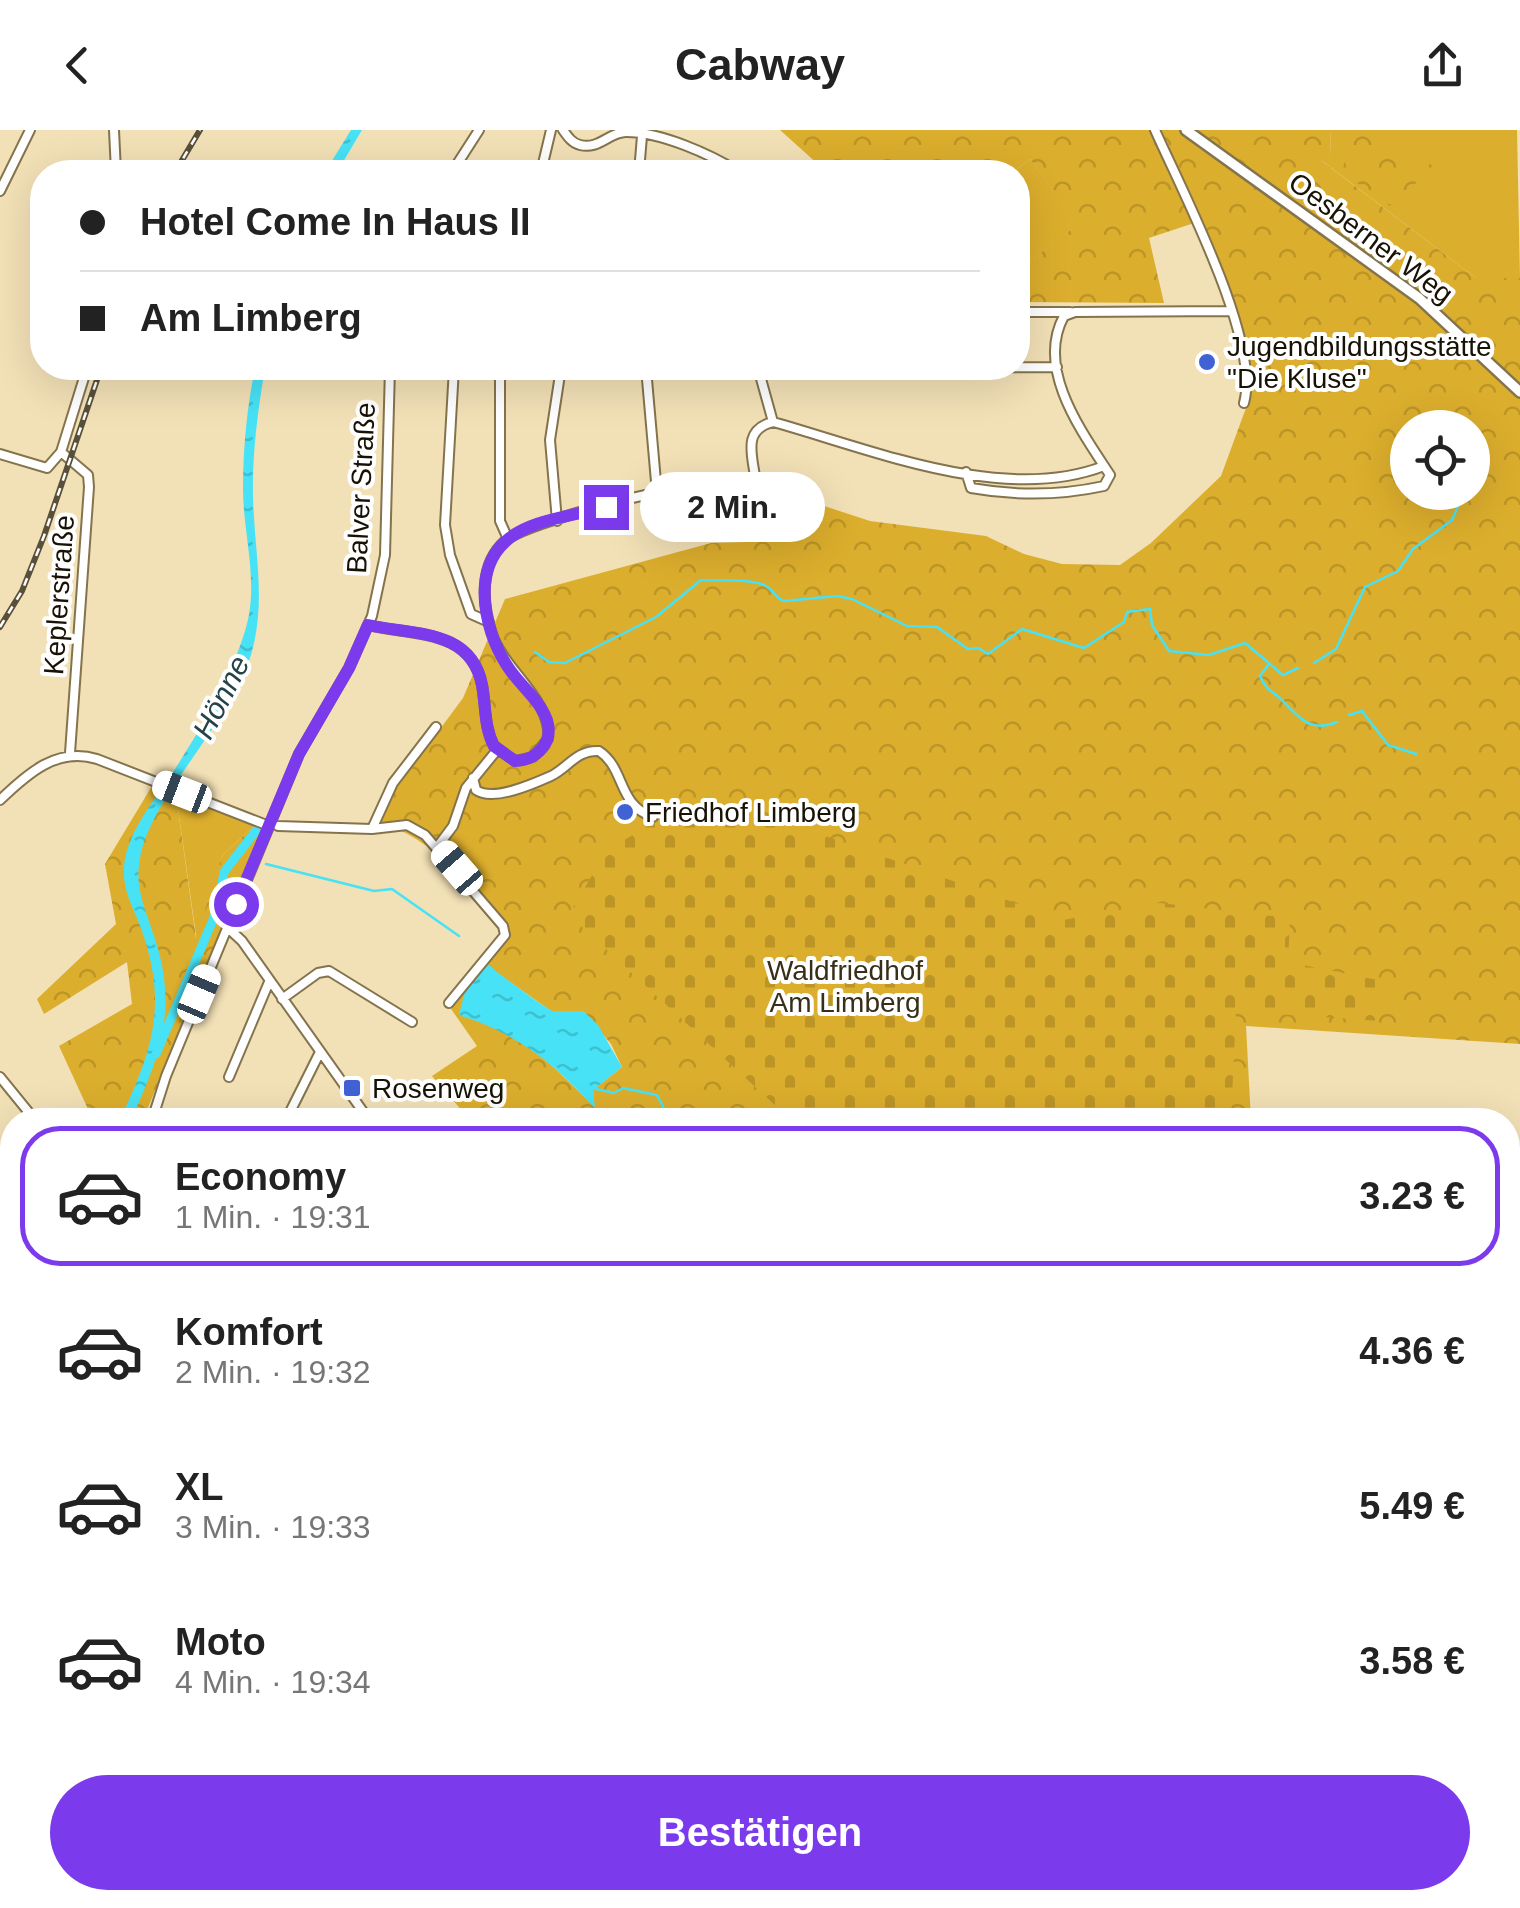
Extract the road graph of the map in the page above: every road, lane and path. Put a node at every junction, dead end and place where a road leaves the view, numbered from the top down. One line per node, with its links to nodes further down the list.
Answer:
1 (30, 130): 14 (street)
2 (114, 130): 9 (street)
3 (480, 130): 10 (street)
4 (551, 130): 11 (street)
5 (562, 130): 8 (street)
6 (1155, 130): 15 (street)
7 (1186, 130): 27 (street, Oesberner Weg)
8 (642, 136): 12 (street); 13 (street)
9 (115, 160)
10 (460, 160)
11 (544, 160)
12 (640, 160)
13 (716, 160)
14 (0, 191)
15 (1230, 311): 17 (street); 28 (street)
16 (1030, 312): 17 (street)
17 (1072, 312): 19 (street)
18 (1030, 367): 19 (street)
19 (1057, 367): 32 (street)
20 (83, 380): 30 (street)
21 (390, 380): 38 (street, Balver Straße)
22 (453, 380): 37 (street)
23 (500, 380): 36 (street)
24 (559, 380): 35 (street)
25 (647, 380): 34 (street)
26 (761, 380): 29 (street)
27 (1520, 392)
28 (1244, 403)
29 (773, 422): 33 (street); 34 (street)
30 (61, 452): 31 (street); 41 (street, Keplerstraße)
31 (0, 454)
32 (1104, 466): 33 (street); 33 (street)
33 (966, 472)
34 (658, 492): 35 (street)
35 (558, 521): 36 (street)
36 (508, 539): 37 (street)
37 (489, 622): 40 (street)
38 (368, 625): 40 (street); 45 (street, Balver Straße)
39 (436, 727): 46 (street)
40 (497, 750): 42 (street)
41 (70, 753): 43 (street); 45 (street)
42 (473, 778): 44 (street); 47 (street)
43 (0, 800)
44 (653, 816)
45 (274, 826): 46 (street); 48 (street, Balver Straße)
46 (372, 829): 47 (street)
47 (438, 846): 51 (street)
48 (227, 927): 49 (street); 57 (street, Balver Straße)
49 (269, 982): 50 (street); 55 (street)
50 (282, 999): 52 (street); 53 (street)
51 (449, 1003)
52 (412, 1022)
53 (320, 1052): 58 (street); 59 (street)
54 (0, 1077): 56 (street)
55 (230, 1077)
56 (25, 1108)
57 (157, 1108)
58 (292, 1108)
59 (361, 1108)

